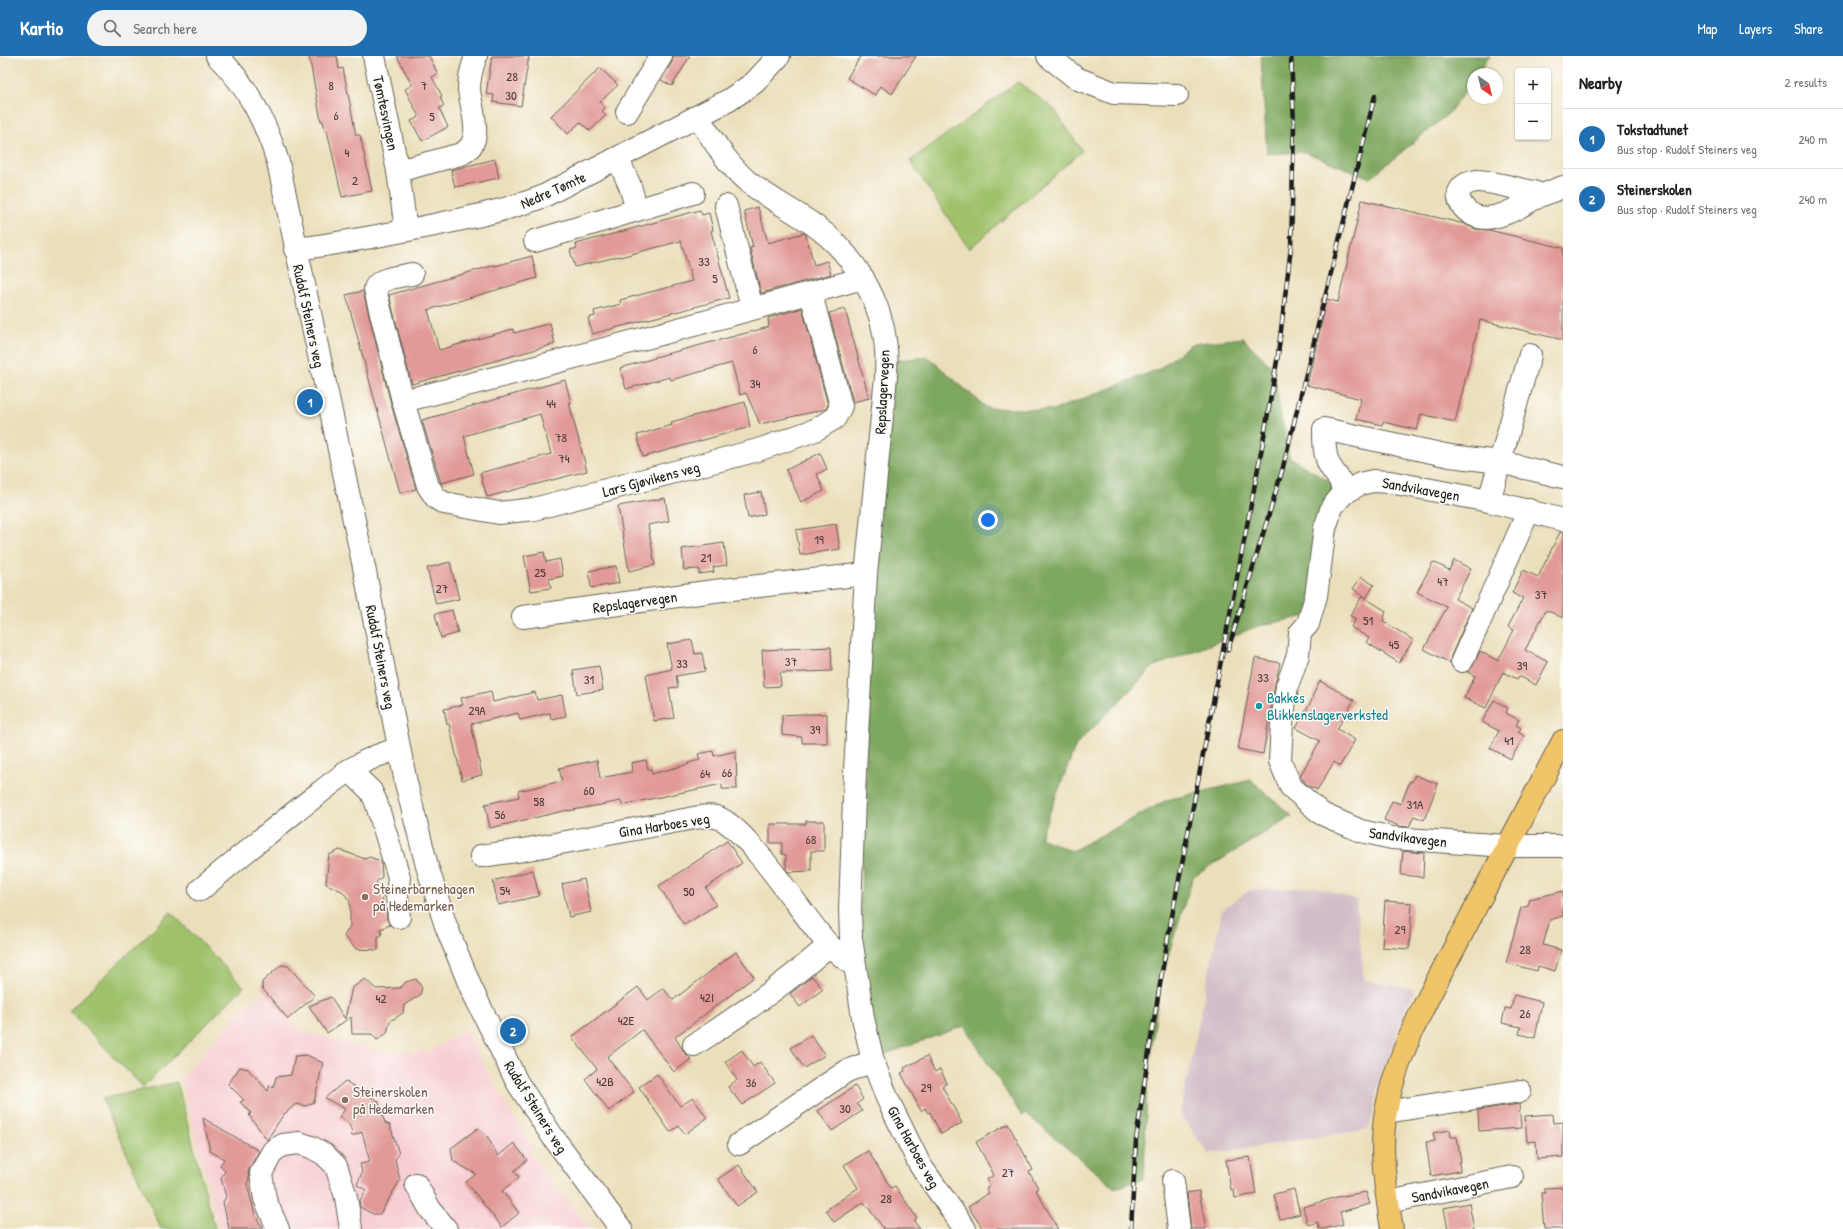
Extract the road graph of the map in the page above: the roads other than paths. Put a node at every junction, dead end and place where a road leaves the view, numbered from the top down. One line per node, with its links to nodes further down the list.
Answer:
1 (217, 56): 19 (street, Rudolf Steiners veg)
2 (374, 56): 11 (street, Tømtesvingen)
3 (476, 56): 11 (street, Tømtesvingen)
4 (661, 56): 8 (street)
5 (780, 56): 9 (street, Nedre Tømte)
6 (1048, 56): 7 (street)
7 (1177, 95)
8 (627, 112)
9 (698, 117): 10 (street, Nedre Tømte); 21 (street, Repslagervegen)
10 (618, 159): 16 (street); 17 (street, Nedre Tømte)
11 (398, 171): 17 (street, Tømtesvingen)
12 (1563, 187): 14 (street)
13 (693, 193): 16 (street)
14 (1541, 195)
15 (726, 206): 23 (street)
16 (637, 210): 18 (street)
17 (406, 230): 19 (street, Nedre Tømte)
18 (535, 241)
19 (295, 250): 36 (street, Rudolf Steiners veg)
20 (412, 274): 25 (street, Lars Gjøvikens veg)
21 (863, 278): 22 (street); 32 (street, Repslagervegen)
22 (810, 294): 23 (street); 25 (street, Lars Gjøvikens veg)
23 (752, 308): 25 (street)
24 (1530, 355): 26 (street)
25 (403, 401)
26 (1500, 462): 27 (street); 28 (street); 29 (street)
27 (1563, 477)
28 (1343, 494): 29 (street, Sandvikavegen); 39 (street, Sandvikavegen)
29 (1489, 501): 30 (street, Sandvikavegen)
30 (1530, 510): 31 (street, Sandvikavegen); 34 (street)
31 (1563, 520)
32 (866, 574): 33 (street, Repslagervegen); 38 (street, Repslagervegen)
33 (523, 617)
34 (1462, 662)
35 (1563, 741): 39 (main road)
36 (399, 749): 37 (street); 55 (street, Rudolf Steiners veg)
37 (349, 770): 42 (street); 43 (street)
38 (855, 771): 45 (street, Gina Harboes veg)
39 (1507, 846): 40 (street, Sandvikavegen); 49 (main road)
40 (1563, 846)
41 (481, 856): 44 (street, Gina Harboes veg)
42 (200, 890)
43 (399, 917)
44 (828, 945): 45 (street, Gina Harboes veg); 46 (street)
45 (854, 966): 47 (street, Gina Harboes veg)
46 (694, 1045)
47 (873, 1061): 50 (street); 59 (street, Gina Harboes veg)
48 (1520, 1090): 49 (street)
49 (1386, 1112): 54 (main road)
50 (739, 1144)
51 (1512, 1178): 54 (street, Sandvikavegen)
52 (1173, 1181): 60 (street)
53 (416, 1184): 56 (street)
54 (1388, 1202): 61 (main road)
55 (615, 1227)
56 (442, 1228)
57 (278, 1229): 58 (street)
58 (351, 1229)
59 (964, 1229)
60 (1179, 1229)
61 (1392, 1229)

